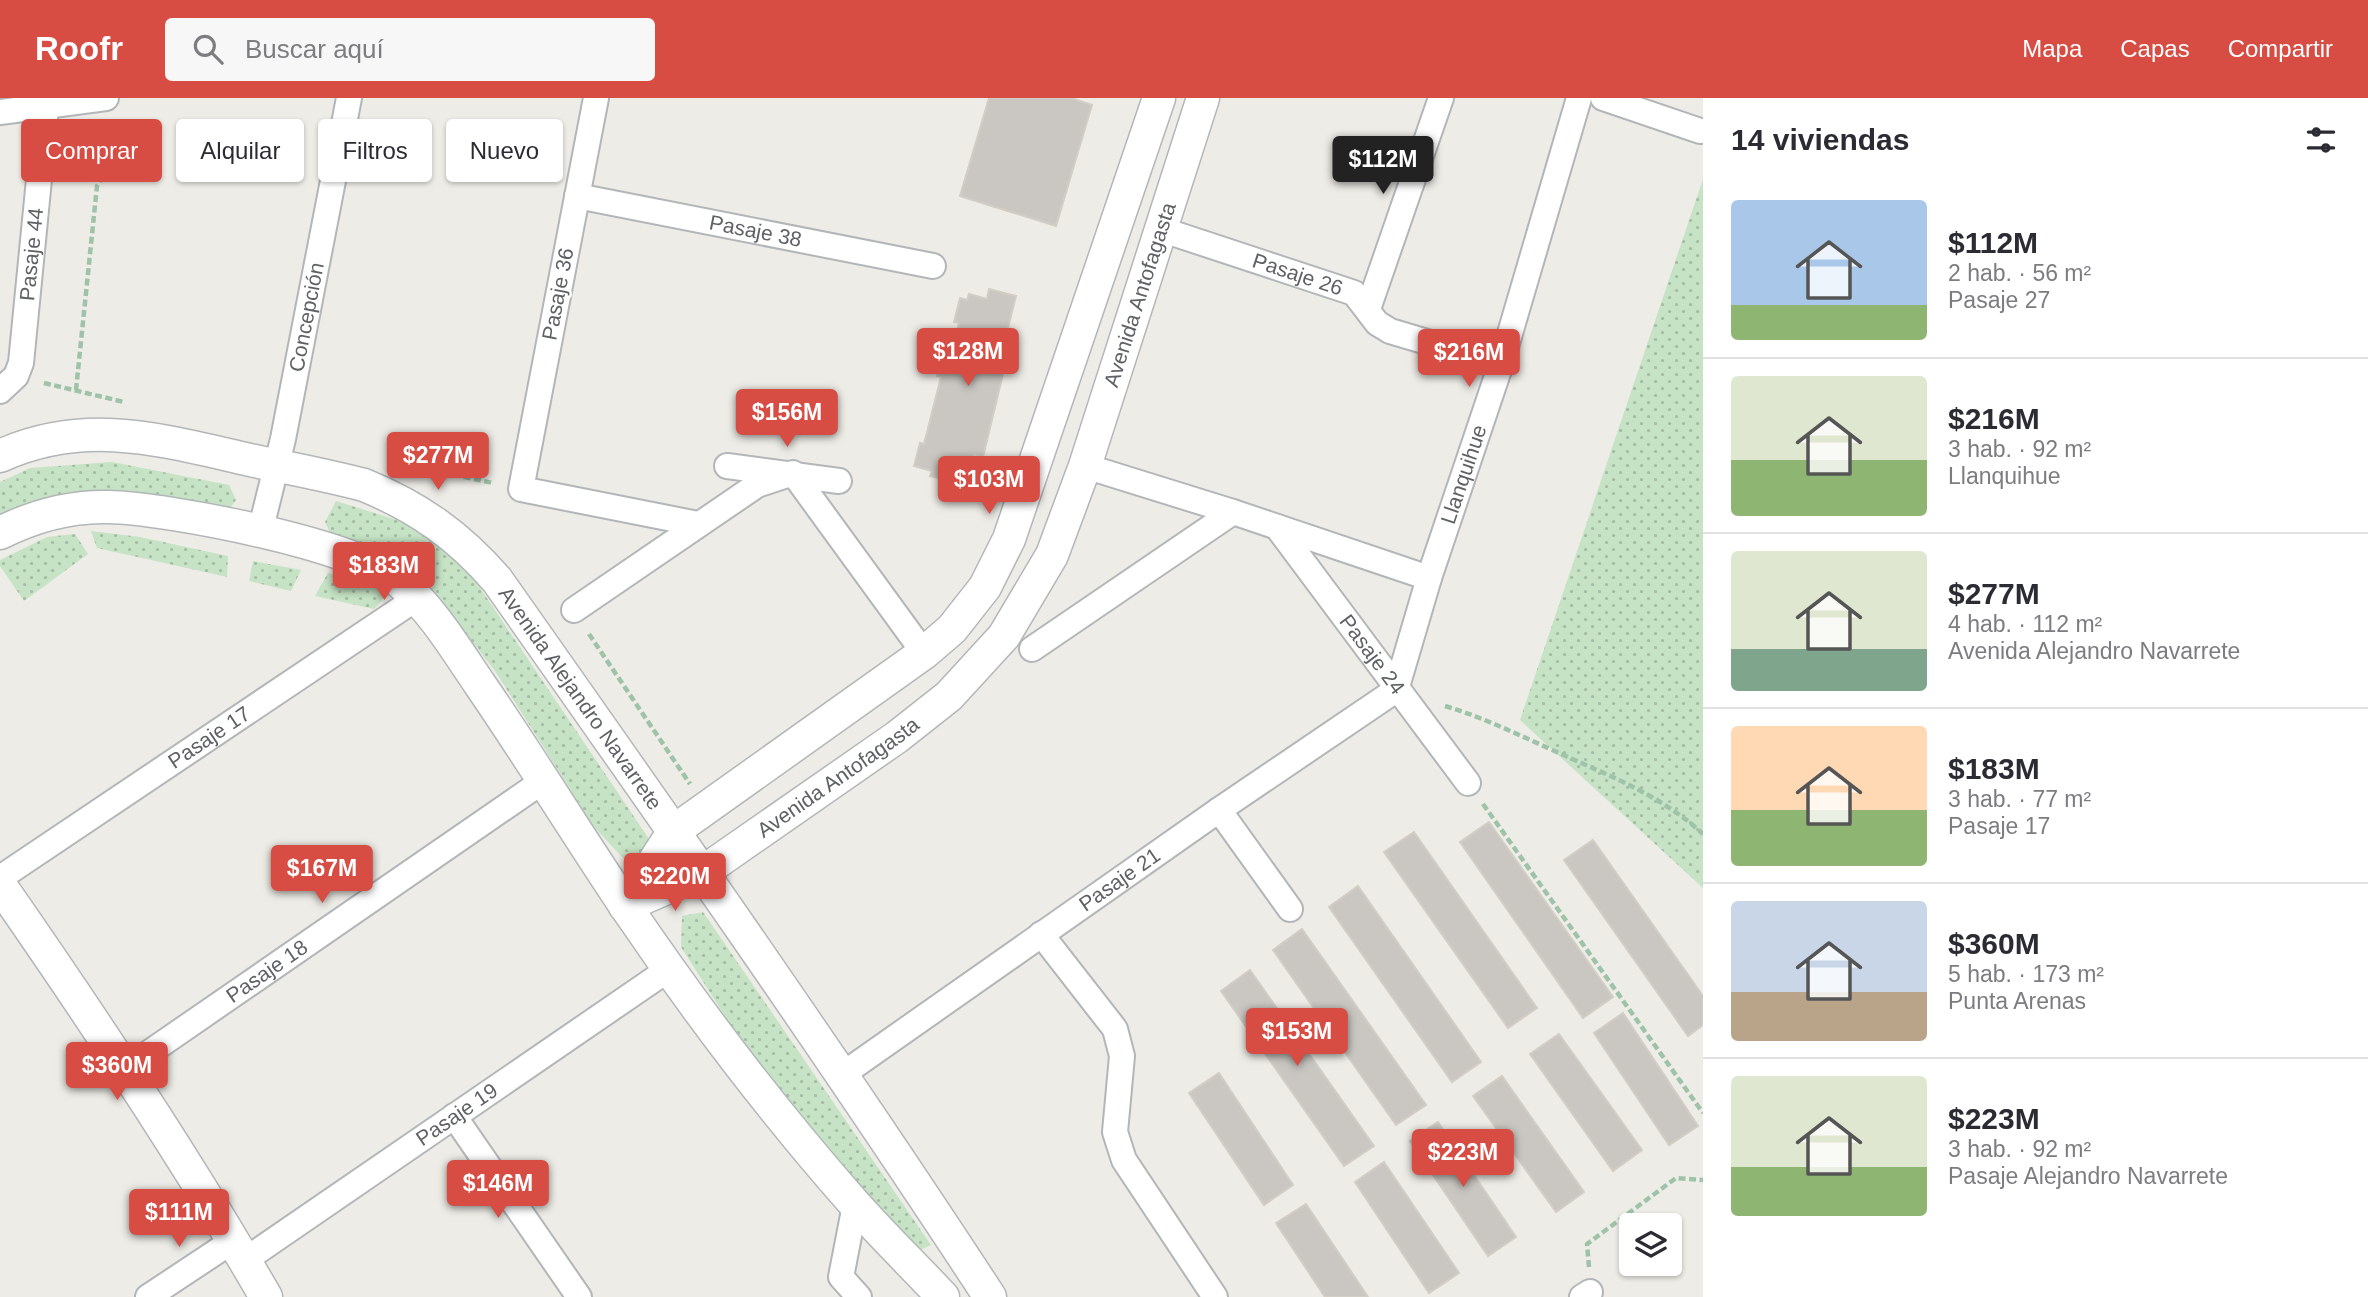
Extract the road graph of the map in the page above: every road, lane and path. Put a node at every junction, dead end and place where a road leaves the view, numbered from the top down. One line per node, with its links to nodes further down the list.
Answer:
1 (349, 98): 20 (street, Concepción)
2 (596, 98): 12 (street, Pasaje 36)
3 (1159, 98): 34 (street, Avenida Antofagasta)
4 (1203, 98): 13 (street, Avenida Antofagasta)
5 (1441, 98): 15 (street)
6 (1579, 98): 16 (street, Llanquihue)
7 (1603, 98): 11 (street)
8 (109, 105): 9 (street); 17 (path)
9 (46, 108): 10 (street); 18 (street, Pasaje 44)
10 (0, 112)
11 (1700, 131)
12 (577, 196): 14 (street, Pasaje 38); 26 (street, Pasaje 36)
13 (1160, 229): 15 (street, Pasaje 26); 22 (street, Avenida Antofagasta)
14 (933, 266)
15 (1368, 309): 16 (street, Pasaje 26)
16 (1501, 364): 30 (street, Llanquihue)
17 (76, 390)
18 (0, 391)
19 (0, 456): 20 (street, Avenida Alejandro Navarrete)
20 (274, 465): 29 (street, Concepción); 40 (street, Avenida Alejandro Navarrete)
21 (727, 466): 23 (street)
22 (1085, 466): 25 (street); 42 (street, Avenida Antofagasta)
23 (793, 473): 24 (street); 26 (street); 34 (street)
24 (839, 481)
25 (1233, 512): 27 (street); 33 (street)
26 (698, 524): 32 (street)
27 (1277, 527): 30 (street); 35 (street, Pasaje 24)
28 (0, 533): 29 (street)
29 (260, 533): 31 (street)
30 (1429, 578): 35 (street, Llanquihue)
31 (417, 598): 36 (street); 43 (street, Pasaje 17)
32 (574, 610): 38 (path)
33 (1032, 649)
34 (924, 653): 38 (street, Avenida Antofagasta)
35 (1396, 690): 37 (street, Pasaje 24); 39 (street, Pasaje 21); 41 (path)
36 (544, 780): 45 (street); 49 (street, Pasaje 18)
37 (1468, 783): 51 (path)
38 (706, 807): 40 (street, Avenida Antofagasta)
39 (1219, 810): 46 (street); 47 (street, Pasaje 21)
40 (674, 831): 42 (street, Avenida Alejandro Navarrete); 45 (street, Avenida Antofagasta)
41 (1703, 834)
42 (703, 872): 45 (street, Avenida Antofagasta); 50 (street, Avenida Alejandro Navarrete)
43 (0, 878)
44 (0, 885): 49 (street)
45 (625, 906): 48 (street)
46 (1290, 909)
47 (1041, 934): 50 (street, Pasaje 21); 63 (street)
48 (669, 969): 52 (street, Pasaje 19); 54 (street)
49 (127, 1068): 55 (street)
50 (843, 1074): 62 (street, Avenida Alejandro Navarrete)
51 (1703, 1113)
52 (454, 1116): 55 (street, Pasaje 19); 59 (street)
53 (1703, 1180): 56 (path)
54 (855, 1205): 60 (street); 61 (street)
55 (240, 1250): 57 (street, Pasaje 19); 58 (street)
56 (1586, 1294)
57 (148, 1297)
58 (266, 1297)
59 (579, 1297)
60 (859, 1297)
61 (943, 1297)
62 (990, 1297)
63 (1214, 1297)

